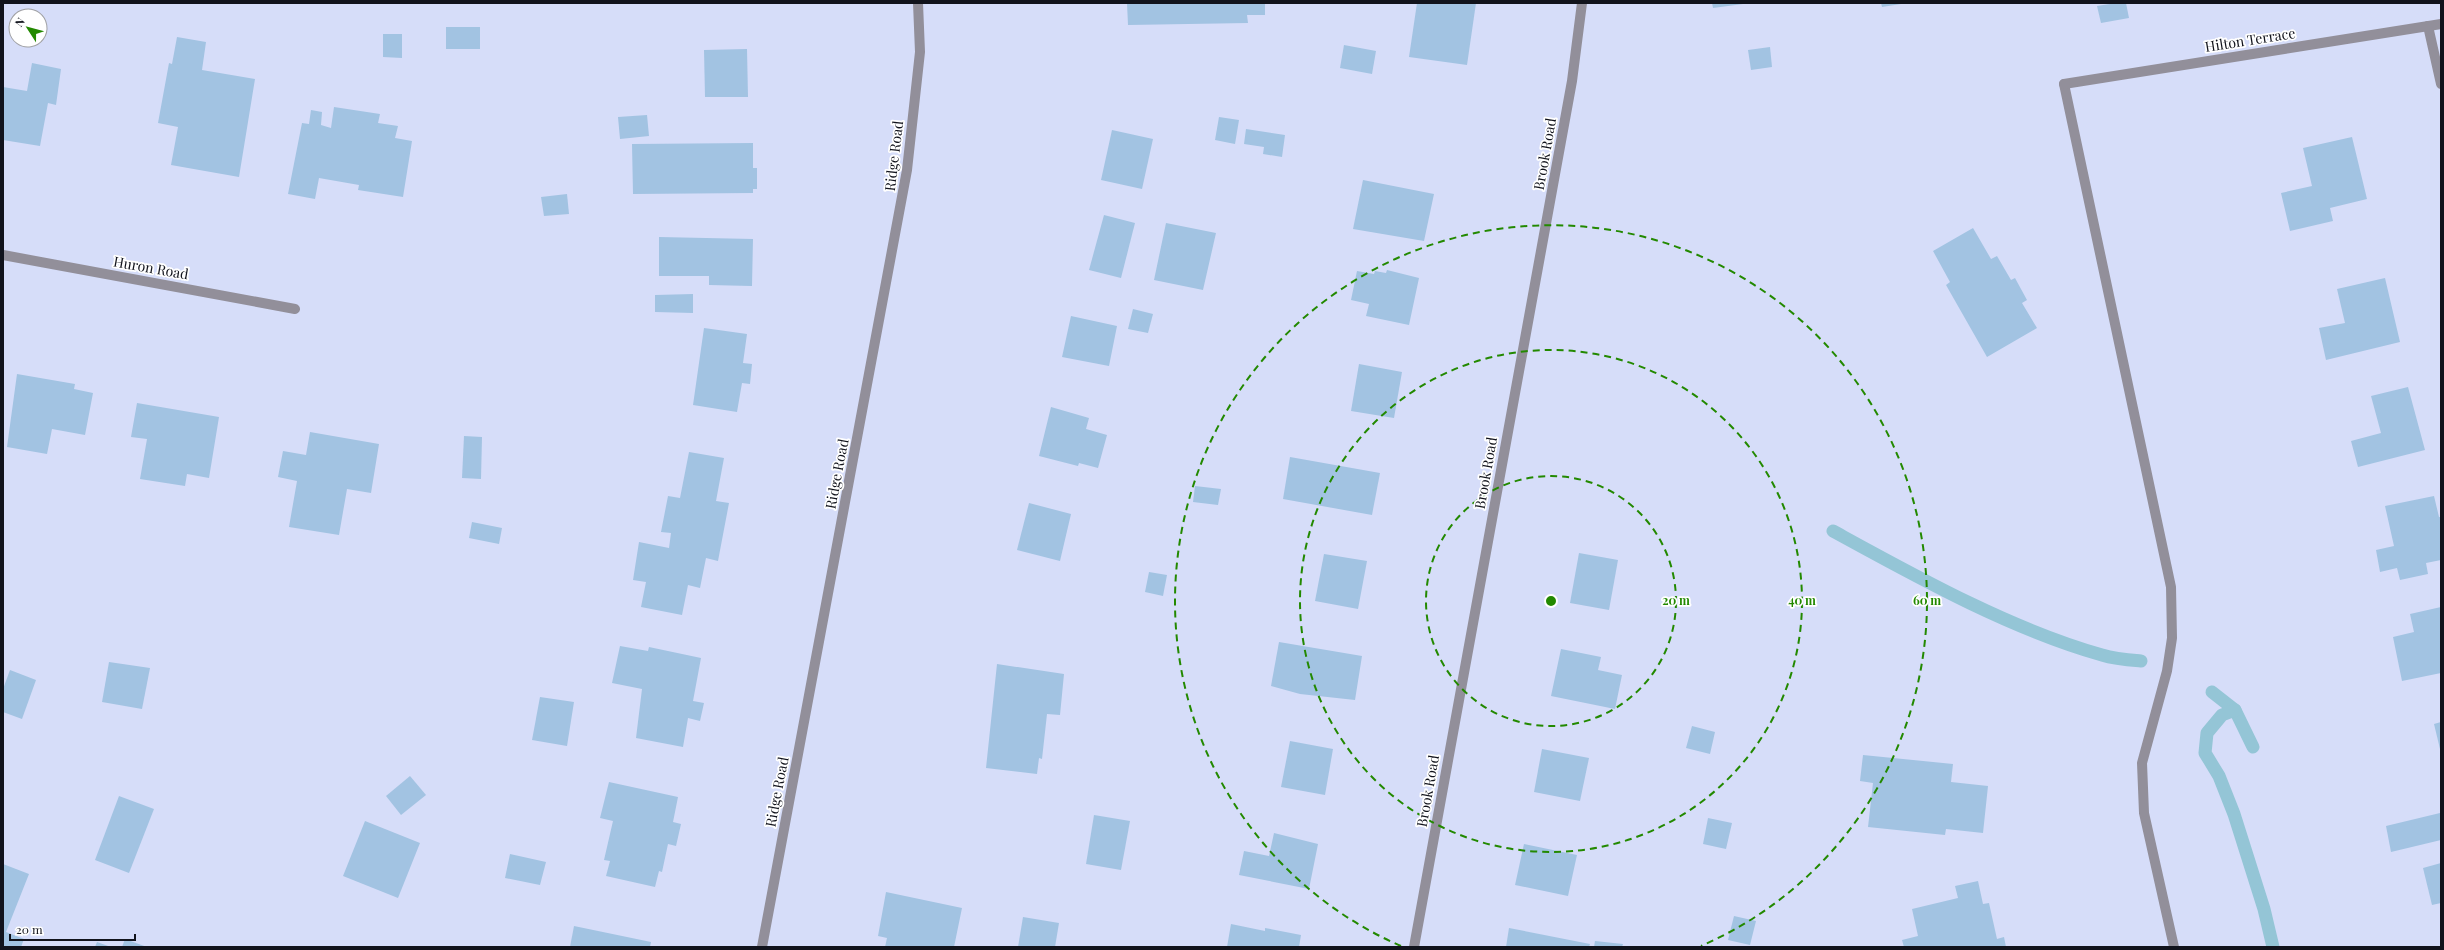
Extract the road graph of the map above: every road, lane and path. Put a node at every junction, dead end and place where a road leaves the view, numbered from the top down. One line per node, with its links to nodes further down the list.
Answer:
1 (918, 3): 8 (street, Ridge Road)
2 (1582, 3): 9 (street, Brook Road)
3 (2441, 24): 4 (street, Hilton Terrace)
4 (2428, 26): 5 (street); 10 (street, Hilton Terrace)
5 (2441, 84)
6 (3, 255): 7 (street, Huron Road)
7 (295, 309)
8 (762, 947)
9 (1414, 947)
10 (2174, 947)

